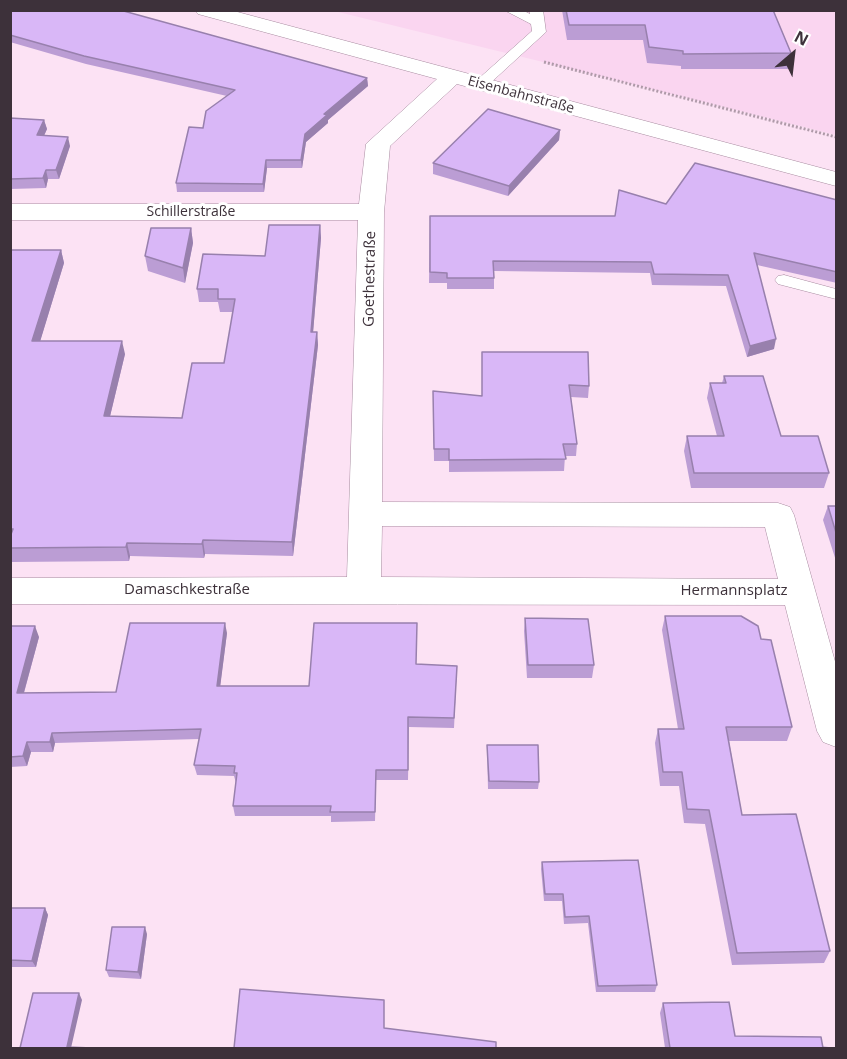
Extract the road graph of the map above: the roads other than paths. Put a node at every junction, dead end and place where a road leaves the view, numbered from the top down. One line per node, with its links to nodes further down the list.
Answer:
1 (205, 10): 4 (street, Eisenbahnstraße)
2 (510, 10): 3 (lane)
3 (537, 16): 5 (lane)
4 (452, 77): 5 (street, Eisenbahnstraße); 8 (street, Goethestraße)
5 (481, 84): 6 (street, Eisenbahnstraße)
6 (837, 179)
7 (10, 212): 8 (street, Schillerstraße)
8 (371, 212): 11 (street, Goethestraße)
9 (784, 280): 10 (lane)
10 (837, 294)
11 (368, 514): 12 (street); 14 (street, Hermannsplatz)
12 (364, 590): 13 (street, Damaschkestraße); 14 (street, Hermannsplatz)
13 (10, 591)
14 (798, 592): 15 (street)
15 (837, 731)

